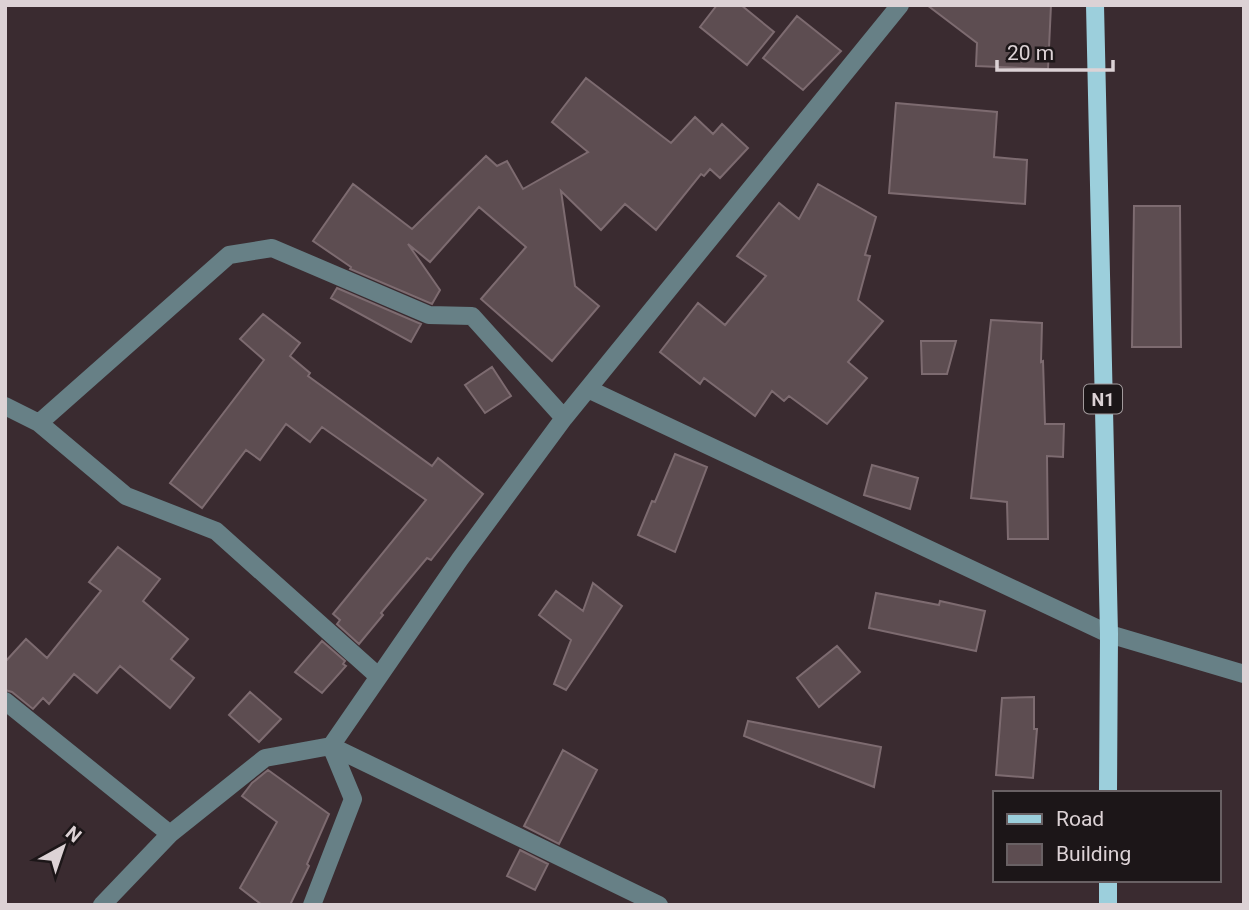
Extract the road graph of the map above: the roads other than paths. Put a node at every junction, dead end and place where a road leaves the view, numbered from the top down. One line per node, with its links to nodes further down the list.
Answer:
1 (900, 5): 3 (street)
2 (1094, 5): 7 (main road, N1)
3 (588, 389): 5 (street); 7 (street)
4 (5, 406): 6 (street)
5 (564, 418): 6 (street); 9 (street)
6 (39, 423): 9 (street)
7 (1109, 634): 8 (street); 12 (main road, N1)
8 (1244, 674)
9 (378, 676): 11 (street)
10 (5, 701): 13 (street)
11 (331, 746): 13 (street); 16 (street); 17 (street)
12 (1108, 791)
13 (170, 834): 15 (street)
14 (1108, 882): 18 (main road)
15 (102, 905)
16 (312, 905)
17 (659, 905)
18 (1108, 905)

